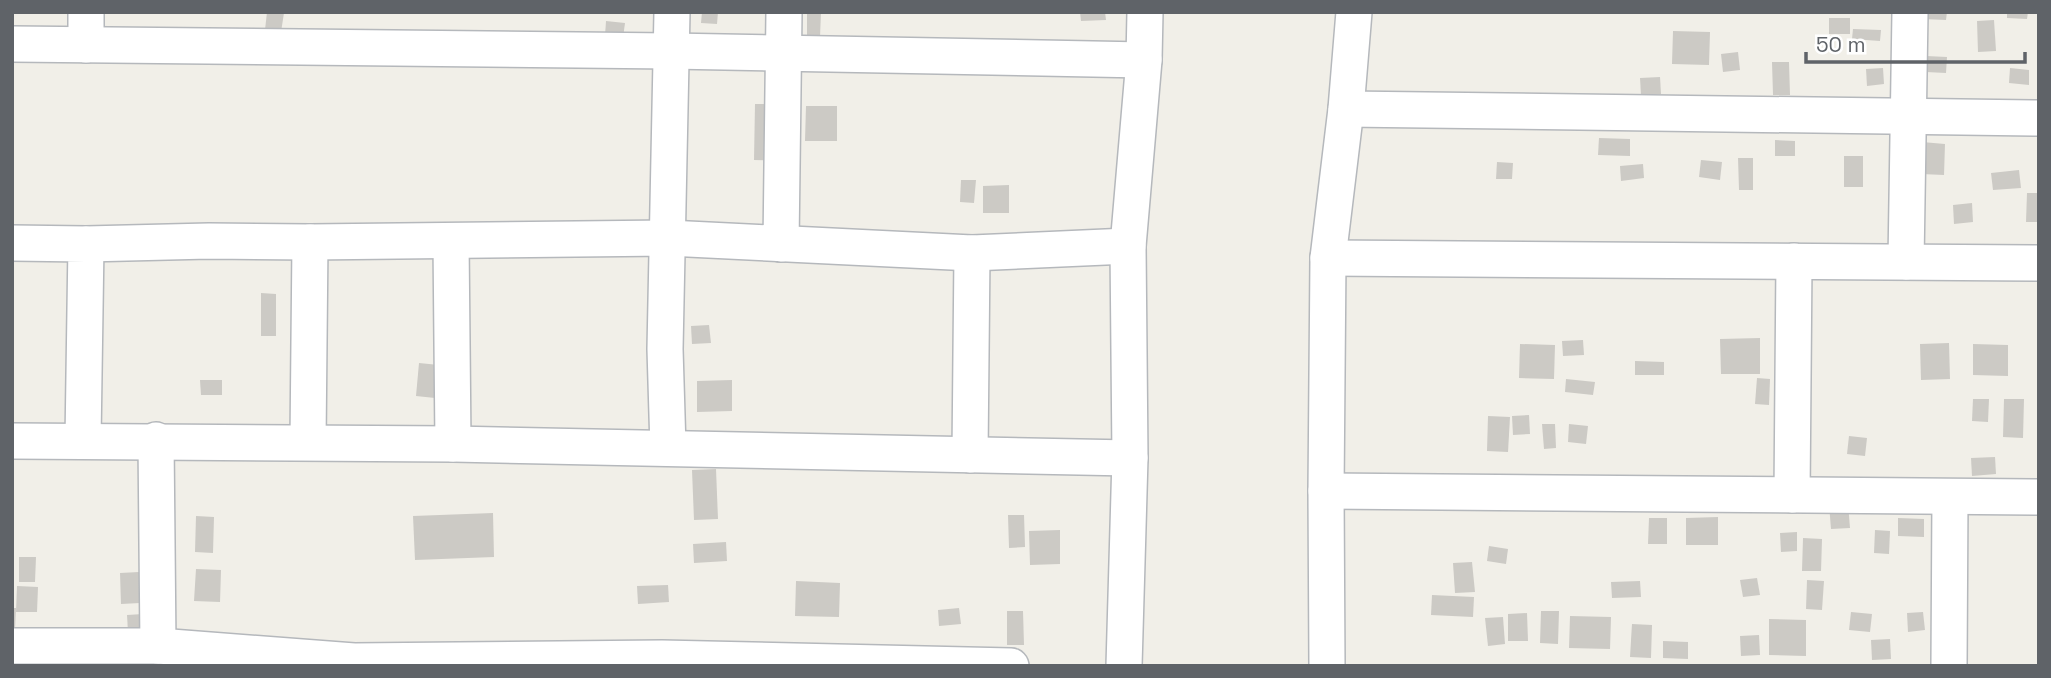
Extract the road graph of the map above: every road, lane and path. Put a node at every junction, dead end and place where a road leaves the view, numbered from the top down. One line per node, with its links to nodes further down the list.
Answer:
1 (671, 12): 8 (street)
2 (784, 12): 9 (street)
3 (1144, 12): 10 (street)
4 (1354, 12): 11 (street)
5 (1910, 12): 12 (street)
6 (86, 29): 7 (street); 8 (street)
7 (12, 44)
8 (671, 51): 9 (street); 14 (street)
9 (783, 54): 10 (street); 19 (street)
10 (1144, 60): 20 (street)
11 (1346, 109): 12 (street); 22 (street)
12 (1907, 116): 13 (street); 24 (street)
13 (2039, 118)
14 (668, 238): 15 (street); 19 (street); 31 (street)
15 (451, 241): 16 (street); 30 (street)
16 (310, 242): 18 (street); 29 (street)
17 (12, 243): 18 (street)
18 (86, 244): 26 (street)
19 (781, 244): 21 (street)
20 (1128, 246): 21 (street); 33 (street)
21 (972, 253): 32 (street)
22 (1328, 258): 23 (street); 34 (street)
23 (1794, 261): 24 (street); 35 (street)
24 (1906, 262): 25 (street)
25 (2039, 263)
26 (83, 440): 27 (street); 28 (street)
27 (156, 440): 29 (street); 39 (street)
28 (12, 441)
29 (308, 442): 30 (street)
30 (453, 444): 31 (street)
31 (668, 448): 32 (street)
32 (970, 455): 33 (street)
33 (1130, 458): 43 (street)
34 (1326, 491): 35 (street); 44 (street)
35 (1792, 495): 36 (street)
36 (1950, 497): 37 (street); 45 (street)
37 (2039, 497)
38 (12, 646): 40 (street)
39 (158, 646): 40 (street); 41 (street)
40 (96, 656)
41 (662, 662): 42 (street)
42 (1011, 666)
43 (1124, 666)
44 (1327, 666)
45 (1948, 666)

